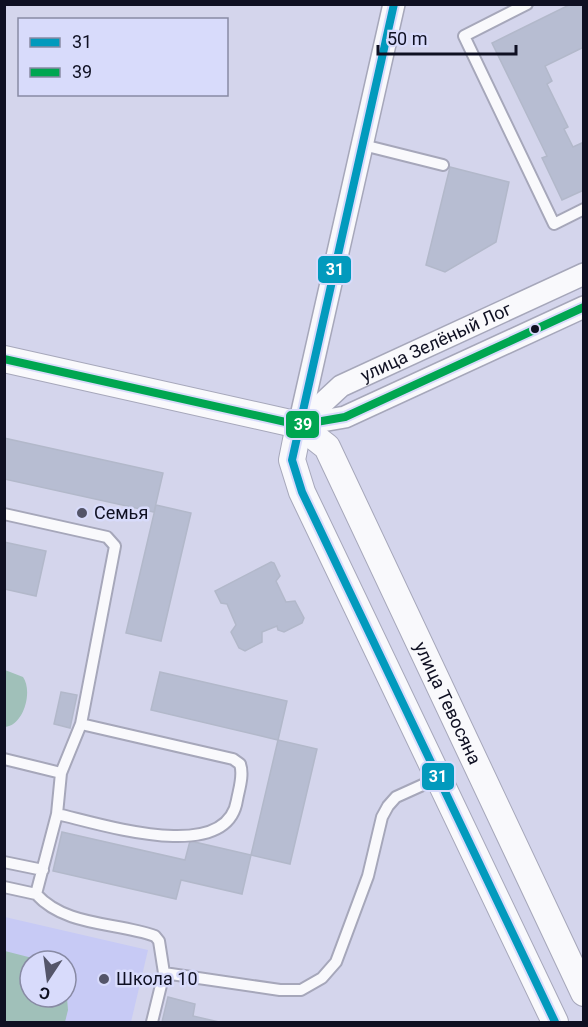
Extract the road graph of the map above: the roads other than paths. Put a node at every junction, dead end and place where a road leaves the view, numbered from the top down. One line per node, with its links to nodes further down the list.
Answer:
1 (394, 4): 3 (street)
2 (527, 4): 5 (lane)
3 (363, 145): 4 (lane); 9 (street)
4 (443, 165)
5 (584, 209)
6 (584, 274): 9 (street, улица Зелёный Лог)
7 (584, 307): 9 (street, улица Зелёный Лог)
8 (4, 359): 9 (street, улица Зелёный Лог)
9 (299, 425): 14 (street); 21 (street, улица Тевосяна)
10 (4, 514): 11 (lane)
11 (81, 724): 13 (lane); 15 (lane)
12 (4, 759): 13 (lane)
13 (61, 773): 15 (lane)
14 (439, 778): 20 (lane); 23 (street)
15 (57, 814): 17 (lane)
16 (4, 862): 17 (lane)
17 (43, 870): 19 (lane)
18 (4, 887): 19 (lane)
19 (36, 894): 20 (lane)
20 (164, 974): 22 (lane)
21 (584, 993)
22 (152, 1023)
23 (555, 1023)

